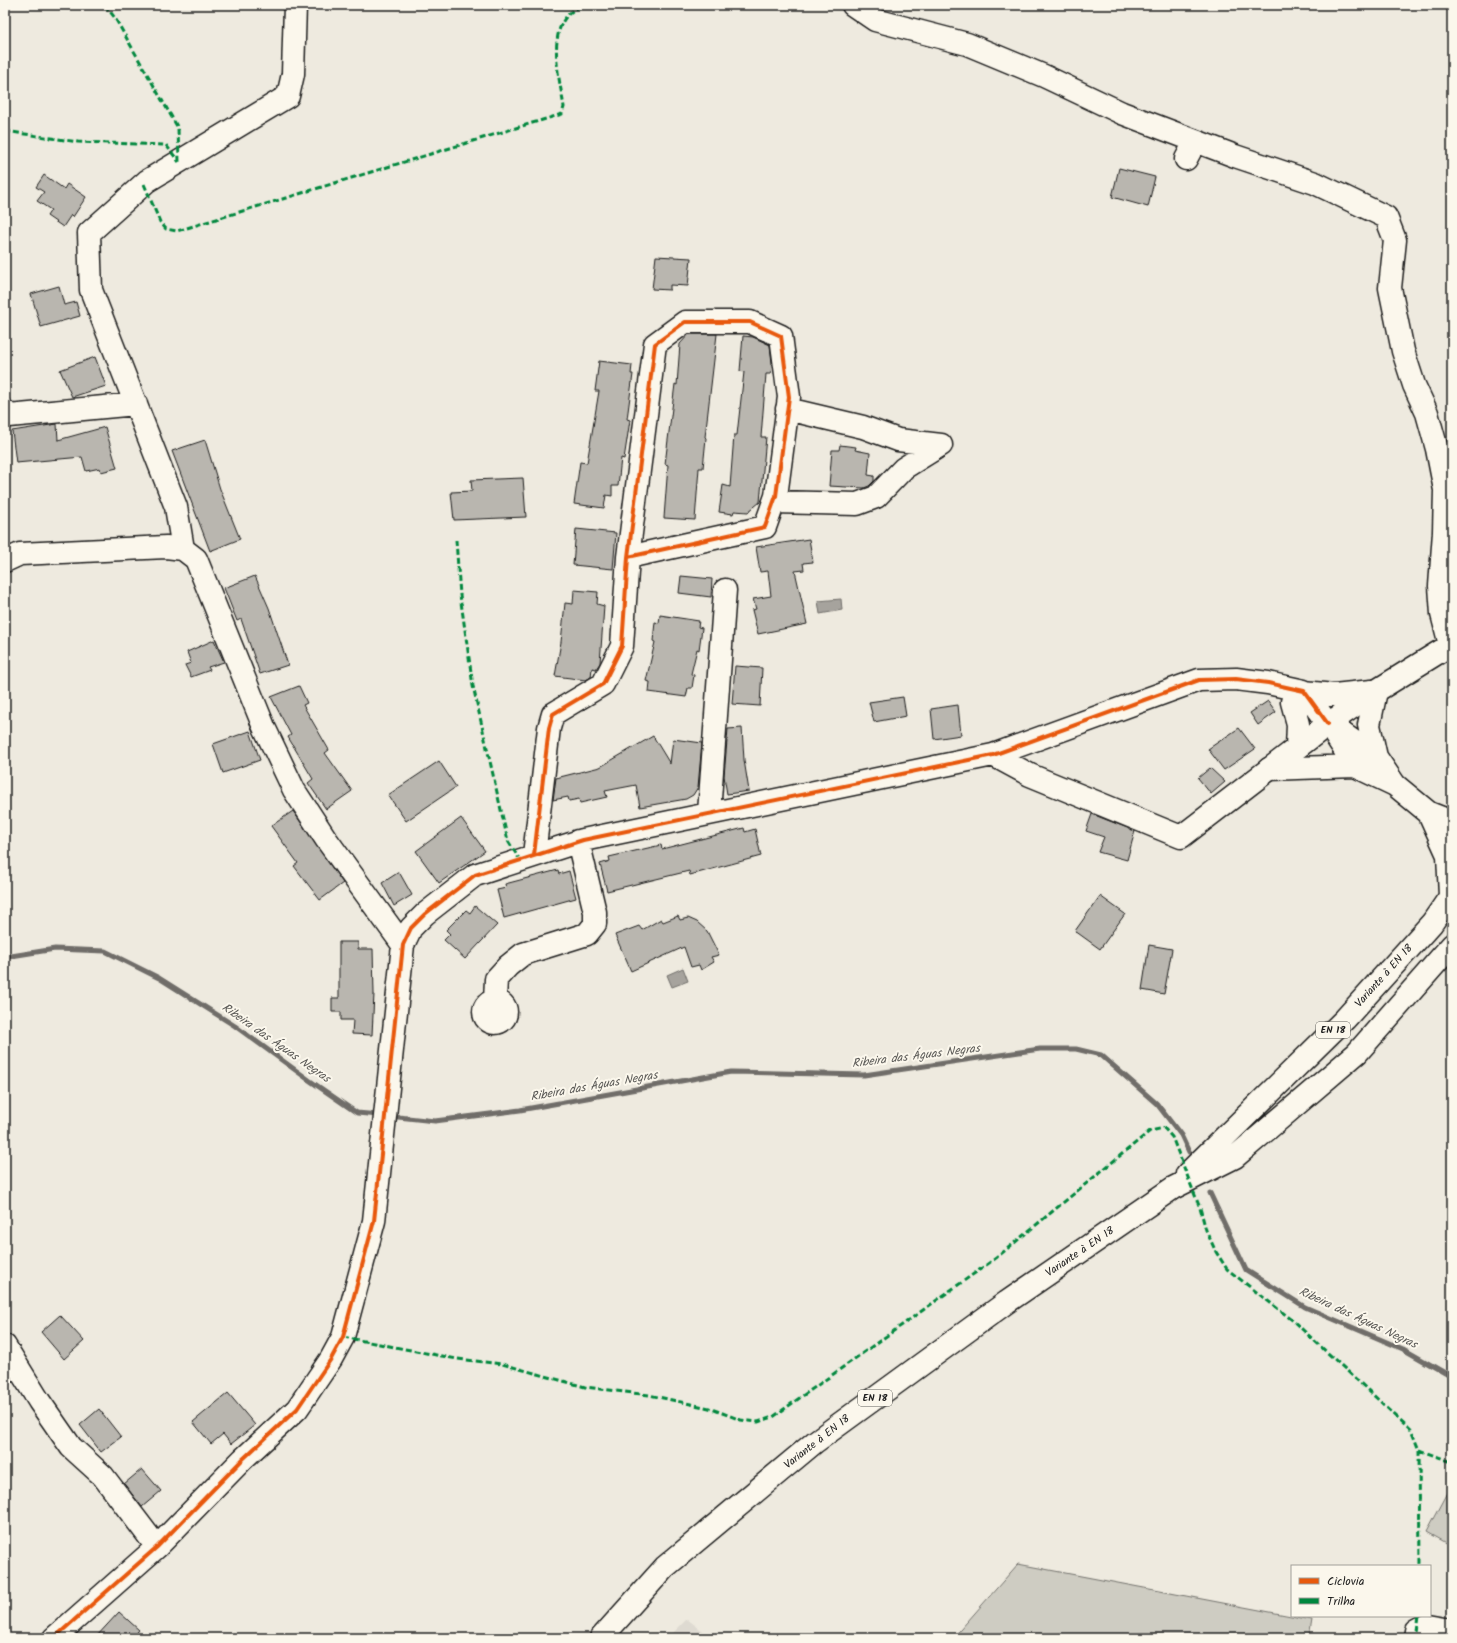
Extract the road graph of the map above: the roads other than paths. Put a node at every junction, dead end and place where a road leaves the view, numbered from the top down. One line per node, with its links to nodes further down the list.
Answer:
1 (295, 5): 3 (street)
2 (852, 5): 11 (street)
3 (136, 404): 5 (street); 7 (street)
4 (787, 409): 6 (street); 6 (street); 8 (street)
5 (5, 411)
6 (774, 502): 8 (street)
7 (183, 549): 9 (street); 28 (street)
8 (628, 557): 25 (street)
9 (5, 561)
10 (725, 590): 21 (street)
11 (1451, 644): 12 (street)
12 (1376, 691): 13 (street); 14 (street); 17 (street)
13 (1298, 697): 14 (street); 15 (street); 16 (street)
14 (1328, 724): 15 (street); 17 (street); 18 (street)
15 (1297, 748): 19 (street)
16 (993, 754): 19 (street); 21 (street)
17 (1376, 756): 20 (street)
18 (1355, 766): 19 (street); 20 (street)
19 (1269, 769)
20 (1395, 785): 22 (street)
21 (709, 813): 24 (street)
22 (1429, 813): 23 (street); 26 (street)
23 (1452, 822)
24 (578, 841): 25 (street); 30 (street)
25 (534, 855): 28 (street)
26 (1450, 855): 27 (street)
27 (1451, 895): 31 (street, Variante à EN 18 / EN 18)
28 (403, 945): 33 (street)
29 (1452, 945): 31 (street, Variante à EN 18 / EN 18)
30 (495, 1001)
31 (1173, 1188): 36 (street, Variante à EN 18 / EN 18)
32 (5, 1346): 33 (street)
33 (157, 1547): 35 (street)
34 (1452, 1629): 37 (street)
35 (54, 1638)
36 (601, 1638)
37 (1415, 1638)

